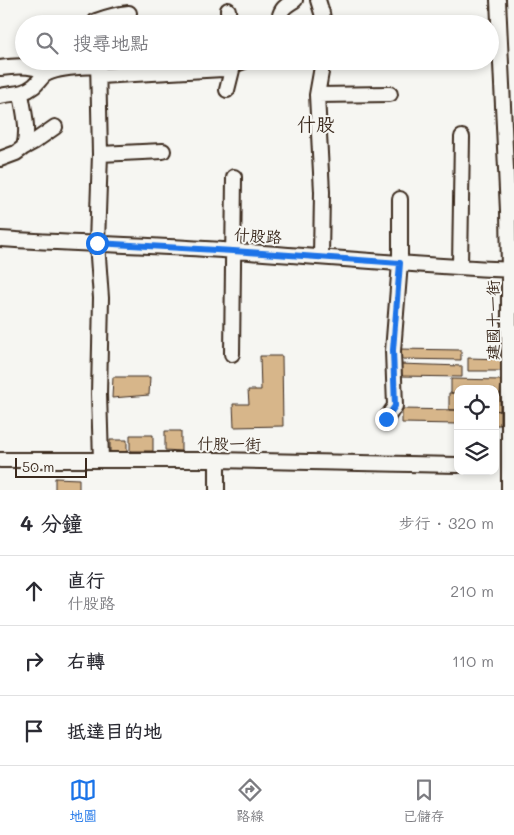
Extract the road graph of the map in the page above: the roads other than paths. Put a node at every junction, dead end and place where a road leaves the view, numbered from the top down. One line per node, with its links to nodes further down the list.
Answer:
1 (295, 0): 6 (street)
2 (318, 0): 7 (street)
3 (498, 0): 8 (street, 建國十一街)
4 (129, 13): 5 (street)
5 (113, 15)
6 (280, 15)
7 (322, 15)
8 (499, 15)
9 (499, 22): 37 (street, 建國十一街)
10 (15, 66): 11 (street)
11 (0, 68)
12 (40, 70): 17 (street)
13 (57, 70): 17 (street)
14 (99, 70): 27 (street)
15 (235, 70): 18 (street)
16 (322, 70): 21 (street)
17 (46, 73): 19 (street)
18 (228, 90)
19 (21, 94): 22 (street); 25 (street)
20 (390, 94): 21 (street)
21 (317, 95): 34 (street)
22 (0, 96)
23 (55, 127): 25 (street)
24 (462, 138): 36 (street)
25 (24, 147): 28 (street)
26 (163, 151): 27 (street)
27 (100, 154): 32 (street)
28 (0, 159)
29 (234, 177): 33 (street)
30 (400, 199): 35 (street)
31 (0, 238): 32 (street, 什股路)
32 (97, 243): 33 (street, 什股路); 41 (street)
33 (233, 251): 34 (street, 什股路); 38 (street)
34 (321, 258): 35 (street, 什股路)
35 (400, 263): 36 (street, 什股路); 39 (street)
36 (460, 267): 37 (street, 什股路)
37 (512, 270): 44 (street, 建國十一街)
38 (232, 354)
39 (386, 419)
40 (0, 460): 41 (street, 什股一街)
41 (102, 460): 42 (street, 什股一街)
42 (217, 460): 43 (street, 什股一街); 45 (street)
43 (454, 465)
44 (506, 466): 46 (street, 建國十一街)
45 (217, 490)
46 (509, 490)

